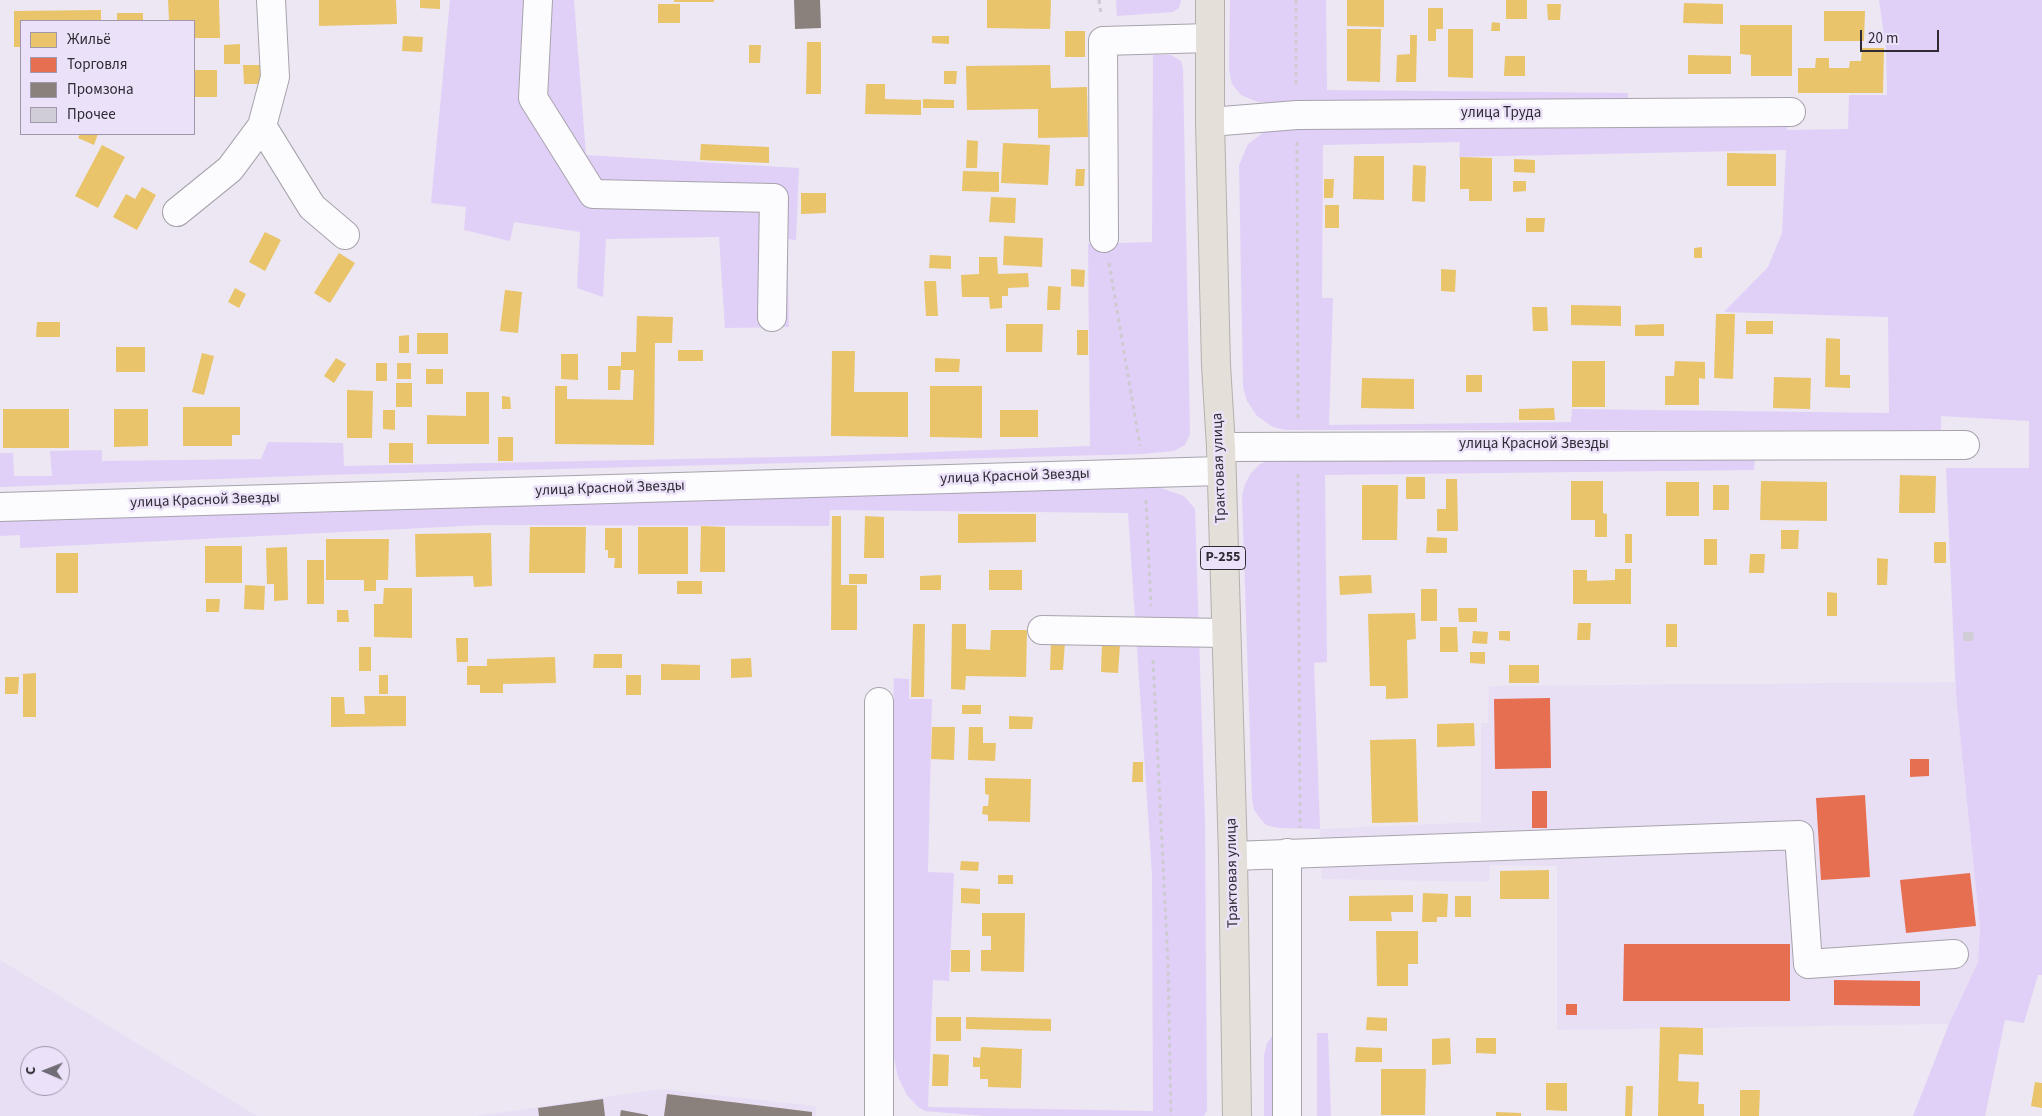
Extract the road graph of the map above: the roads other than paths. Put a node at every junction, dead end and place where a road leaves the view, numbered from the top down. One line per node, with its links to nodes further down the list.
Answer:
1 (271, 0): 7 (street)
2 (538, 0): 11 (street)
3 (1210, 0): 4 (highway, Трактовая улица / Р-255)
4 (1210, 38): 6 (highway, Трактовая улица / Р-255); 10 (street)
5 (1791, 112): 6 (street, улица Труда)
6 (1210, 122): 13 (highway, Трактовая улица / Р-255)
7 (262, 126): 8 (street); 9 (street)
8 (177, 212)
9 (345, 234)
10 (1104, 238)
11 (772, 317)
12 (1965, 444): 13 (street, улица Красной Звезды)
13 (1220, 459): 14 (street, улица Красной Звезды); 16 (highway, Трактовая улица / Р-255)
14 (0, 507)
15 (1042, 630): 16 (street)
16 (1226, 633): 19 (highway, Трактовая улица / Р-255)
17 (879, 702): 21 (street)
18 (1294, 853): 19 (street); 20 (street); 23 (street)
19 (1233, 856): 22 (highway, Трактовая улица / Р-255)
20 (1954, 954)
21 (879, 1116)
22 (1236, 1116)
23 (1287, 1116)

